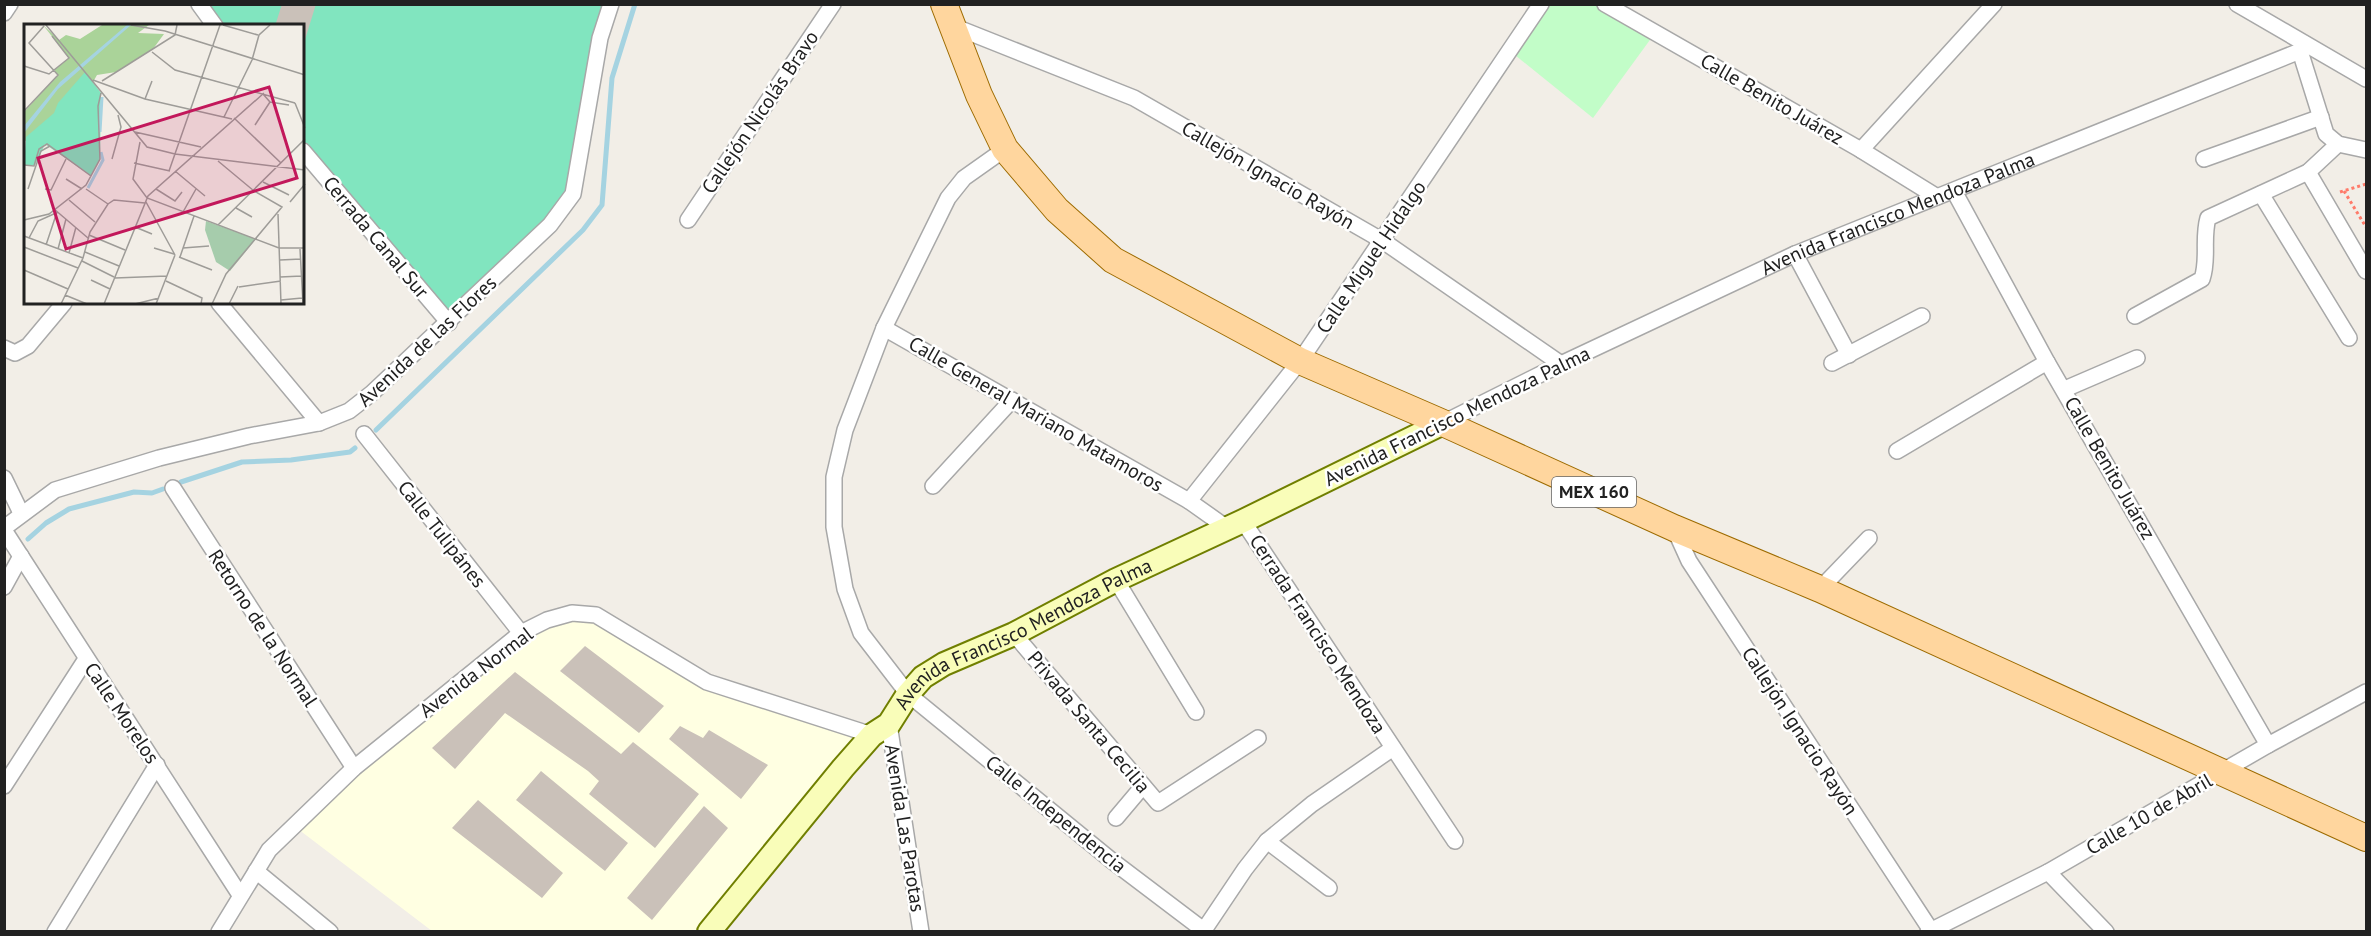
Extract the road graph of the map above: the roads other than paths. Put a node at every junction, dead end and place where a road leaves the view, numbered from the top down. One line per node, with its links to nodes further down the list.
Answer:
1 (9, 4): 9 (street)
2 (199, 4): 11 (street)
3 (611, 4): 33 (street, Avenida de las Flores)
4 (833, 4): 25 (street, Callejón Nicolás Bravo)
5 (1541, 4): 26 (street, Calle Miguel Hidalgo)
6 (1605, 4): 17 (street, Calle Benito Juárez)
7 (1994, 4): 17 (street)
8 (2237, 4): 12 (street)
9 (4, 13)
10 (949, 15): 16 (main road, MEX 160); 26 (street, Callejón Ignacio Rayón)
11 (214, 24)
12 (2303, 48): 13 (street); 14 (street); 22 (street, Avenida Francisco Mendoza Palma)
13 (2367, 79)
14 (2321, 117): 15 (street); 20 (street)
15 (2338, 144): 18 (street); 21 (street)
16 (1005, 149): 34 (street, Calle Independencia); 39 (main road, MEX 160)
17 (1861, 150): 24 (street, Calle Benito Juárez)
18 (2367, 150)
19 (304, 152): 33 (street, Cerrada Canal Sur)
20 (2204, 159)
21 (2308, 172): 23 (street); 28 (street)
22 (1954, 191): 24 (street, Avenida Francisco Mendoza Palma); 40 (street, Calle Benito Juárez)
23 (2261, 194): 32 (street); 35 (street)
24 (1937, 197): 27 (street, Avenida Francisco Mendoza Palma)
25 (688, 220)
26 (1383, 241): 39 (street, Calle Miguel Hidalgo); 42 (street, Callejón Ignacio Rayón)
27 (1795, 254): 37 (street); 42 (street, Avenida Francisco Mendoza Palma)
28 (2367, 271)
29 (63, 304): 36 (street)
30 (220, 304): 45 (street)
31 (1922, 316): 37 (street)
32 (2135, 316)
33 (449, 322): 45 (street, Avenida de las Flores)
34 (884, 328): 44 (street, Calle General Mariano Matamoros); 65 (street, Calle Independencia)
35 (2349, 338)
36 (10, 350)
37 (1849, 355): 41 (street)
38 (2137, 358): 43 (street)
39 (1300, 362): 46 (main road, MEX 160); 52 (street, Calle Miguel Hidalgo)
40 (2048, 362): 43 (street, Calle Benito Juárez); 48 (street)
41 (1832, 363)
42 (1561, 364): 46 (street, Avenida Francisco Mendoza Palma)
43 (2065, 389): 69 (street, Calle Benito Juárez)
44 (1012, 400): 50 (street); 52 (street, Calle General Mariano Matamoros)
45 (319, 423): 53 (street, Avenida de las Flores)
46 (1443, 423): 54 (street, Avenida Francisco Mendoza Palma); 55 (main road, MEX 160)
47 (364, 434): 61 (street, Calle Tulipánes)
48 (1897, 451)
49 (4, 478): 53 (street)
50 (933, 486)
51 (172, 488): 72 (street, Retorno de la Normal)
52 (1189, 501): 54 (street, Calle General Mariano Matamoros)
53 (21, 513): 57 (street, Avenida de las Flores)
54 (1235, 525): 58 (street, Avenida Francisco Mendoza Palma); 70 (street, Cerrada Francisco Mendoza)
55 (1674, 528): 60 (main road, MEX 160); 86 (street, Callejón Ignacio Rayón)
56 (1869, 538): 60 (street)
57 (11, 539): 59 (street); 63 (street, Calle Morelos)
58 (1116, 580): 62 (street, Avenida Francisco Mendoza Palma); 66 (street)
59 (7, 581)
60 (1820, 589): 73 (main road, MEX 160)
61 (521, 633): 67 (street, Avenida Normal); 72 (street, Avenida Normal)
62 (1014, 634): 65 (street, Avenida Francisco Mendoza Palma); 75 (street, Privada Santa Cecilia)
63 (86, 659): 71 (street, Calle Morelos); 74 (street)
64 (2367, 692): 69 (street, Calle 10 de Abril)
65 (908, 694): 67 (street, Avenida Francisco Mendoza Palma); 85 (street, Calle Independencia)
66 (1196, 712)
67 (880, 729): 84 (street, Avenida Francisco Mendoza Palma); 90 (street, Avenida Las Parotas)
68 (1258, 738): 75 (street, Privada Santa Cecilia)
69 (2268, 745): 73 (street, Calle 10 de Abril)
70 (1393, 748): 78 (street, Cerrada Francisco Mendoza); 79 (street, Cerrada Francisco Mendoza)
71 (157, 765): 83 (street, Calle Morelos); 87 (street)
72 (354, 768): 80 (street, Avenida Normal)
73 (2221, 773): 77 (main road, MEX 160); 81 (street, Calle 10 de Abril)
74 (4, 786)
75 (1143, 786): 76 (street)
76 (1116, 818)
77 (2367, 838)
78 (1267, 841): 82 (street); 85 (street, Cerrada Francisco Mendoza)
79 (1455, 841)
80 (256, 872): 83 (street, Avenida Normal); 89 (street)
81 (2048, 872): 86 (street, Calle 10 de Abril); 91 (street)
82 (1329, 888)
83 (240, 895): 88 (street, Avenida Normal)
84 (712, 930)
85 (1205, 931)
86 (1930, 931)
87 (55, 932)
88 (219, 932)
89 (330, 932)
90 (921, 932)
91 (2106, 932)

